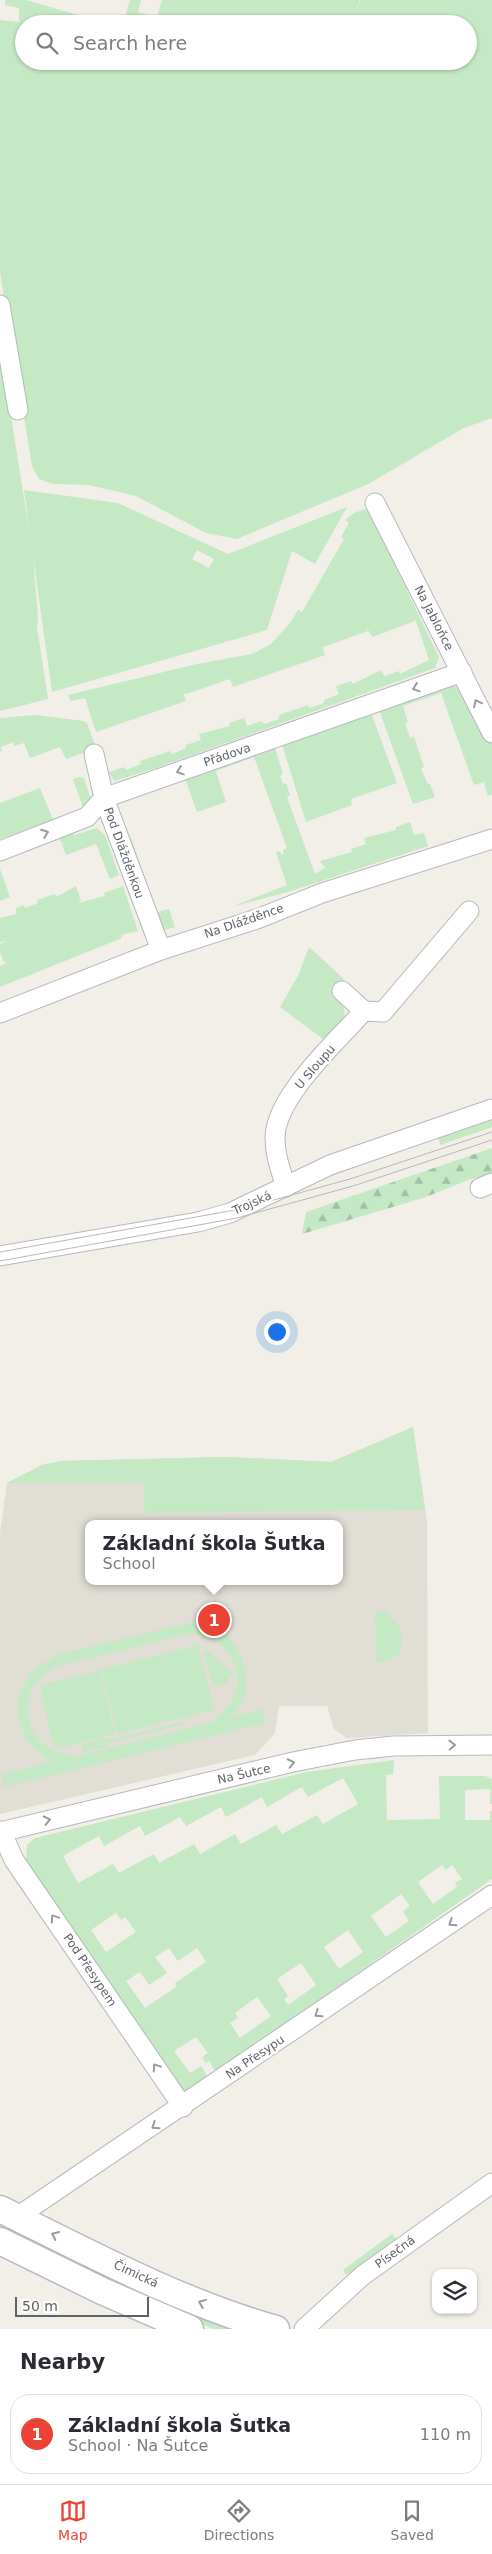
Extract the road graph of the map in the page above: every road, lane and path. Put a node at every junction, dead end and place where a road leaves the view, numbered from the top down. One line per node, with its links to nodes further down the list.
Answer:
1 (0, 306): 2 (street)
2 (18, 410)
3 (375, 503): 4 (street, Na Jabloňce)
4 (462, 672): 5 (street, Na Jabloňce, one-way to 4); 7 (street, Přádova, one-way to 7)
5 (492, 733)
6 (94, 754): 7 (street, Pod Dlážděnkou)
7 (104, 798): 9 (street, Přádova, one-way to 7); 11 (street, Pod Dlážděnkou)
8 (492, 839): 11 (street, Na Dlážděnce)
9 (0, 851)
10 (469, 911): 13 (street)
11 (161, 950): 14 (street, Na Dlážděnce)
12 (342, 991): 13 (street)
13 (364, 1011): 16 (street, U Sloupu)
14 (0, 1013)
15 (492, 1110): 16 (street, Trojská)
16 (286, 1187): 17 (street, Trojská)
17 (0, 1256)
18 (492, 1745): 19 (street, Na Šutce, one-way to 18)
19 (0, 1831): 21 (street, Pod Přesypem, one-way to 19)
20 (492, 1895): 21 (street, Na Přesypu, one-way to 21)
21 (183, 2107): 23 (street, Na Přesypu, one-way to 23)
22 (492, 2182): 27 (street, Písečná)
23 (9, 2213): 26 (main road, Čimická, one-way to 23)
24 (0, 2241): 25 (main road)
25 (190, 2329)
26 (276, 2329)
27 (304, 2329)

